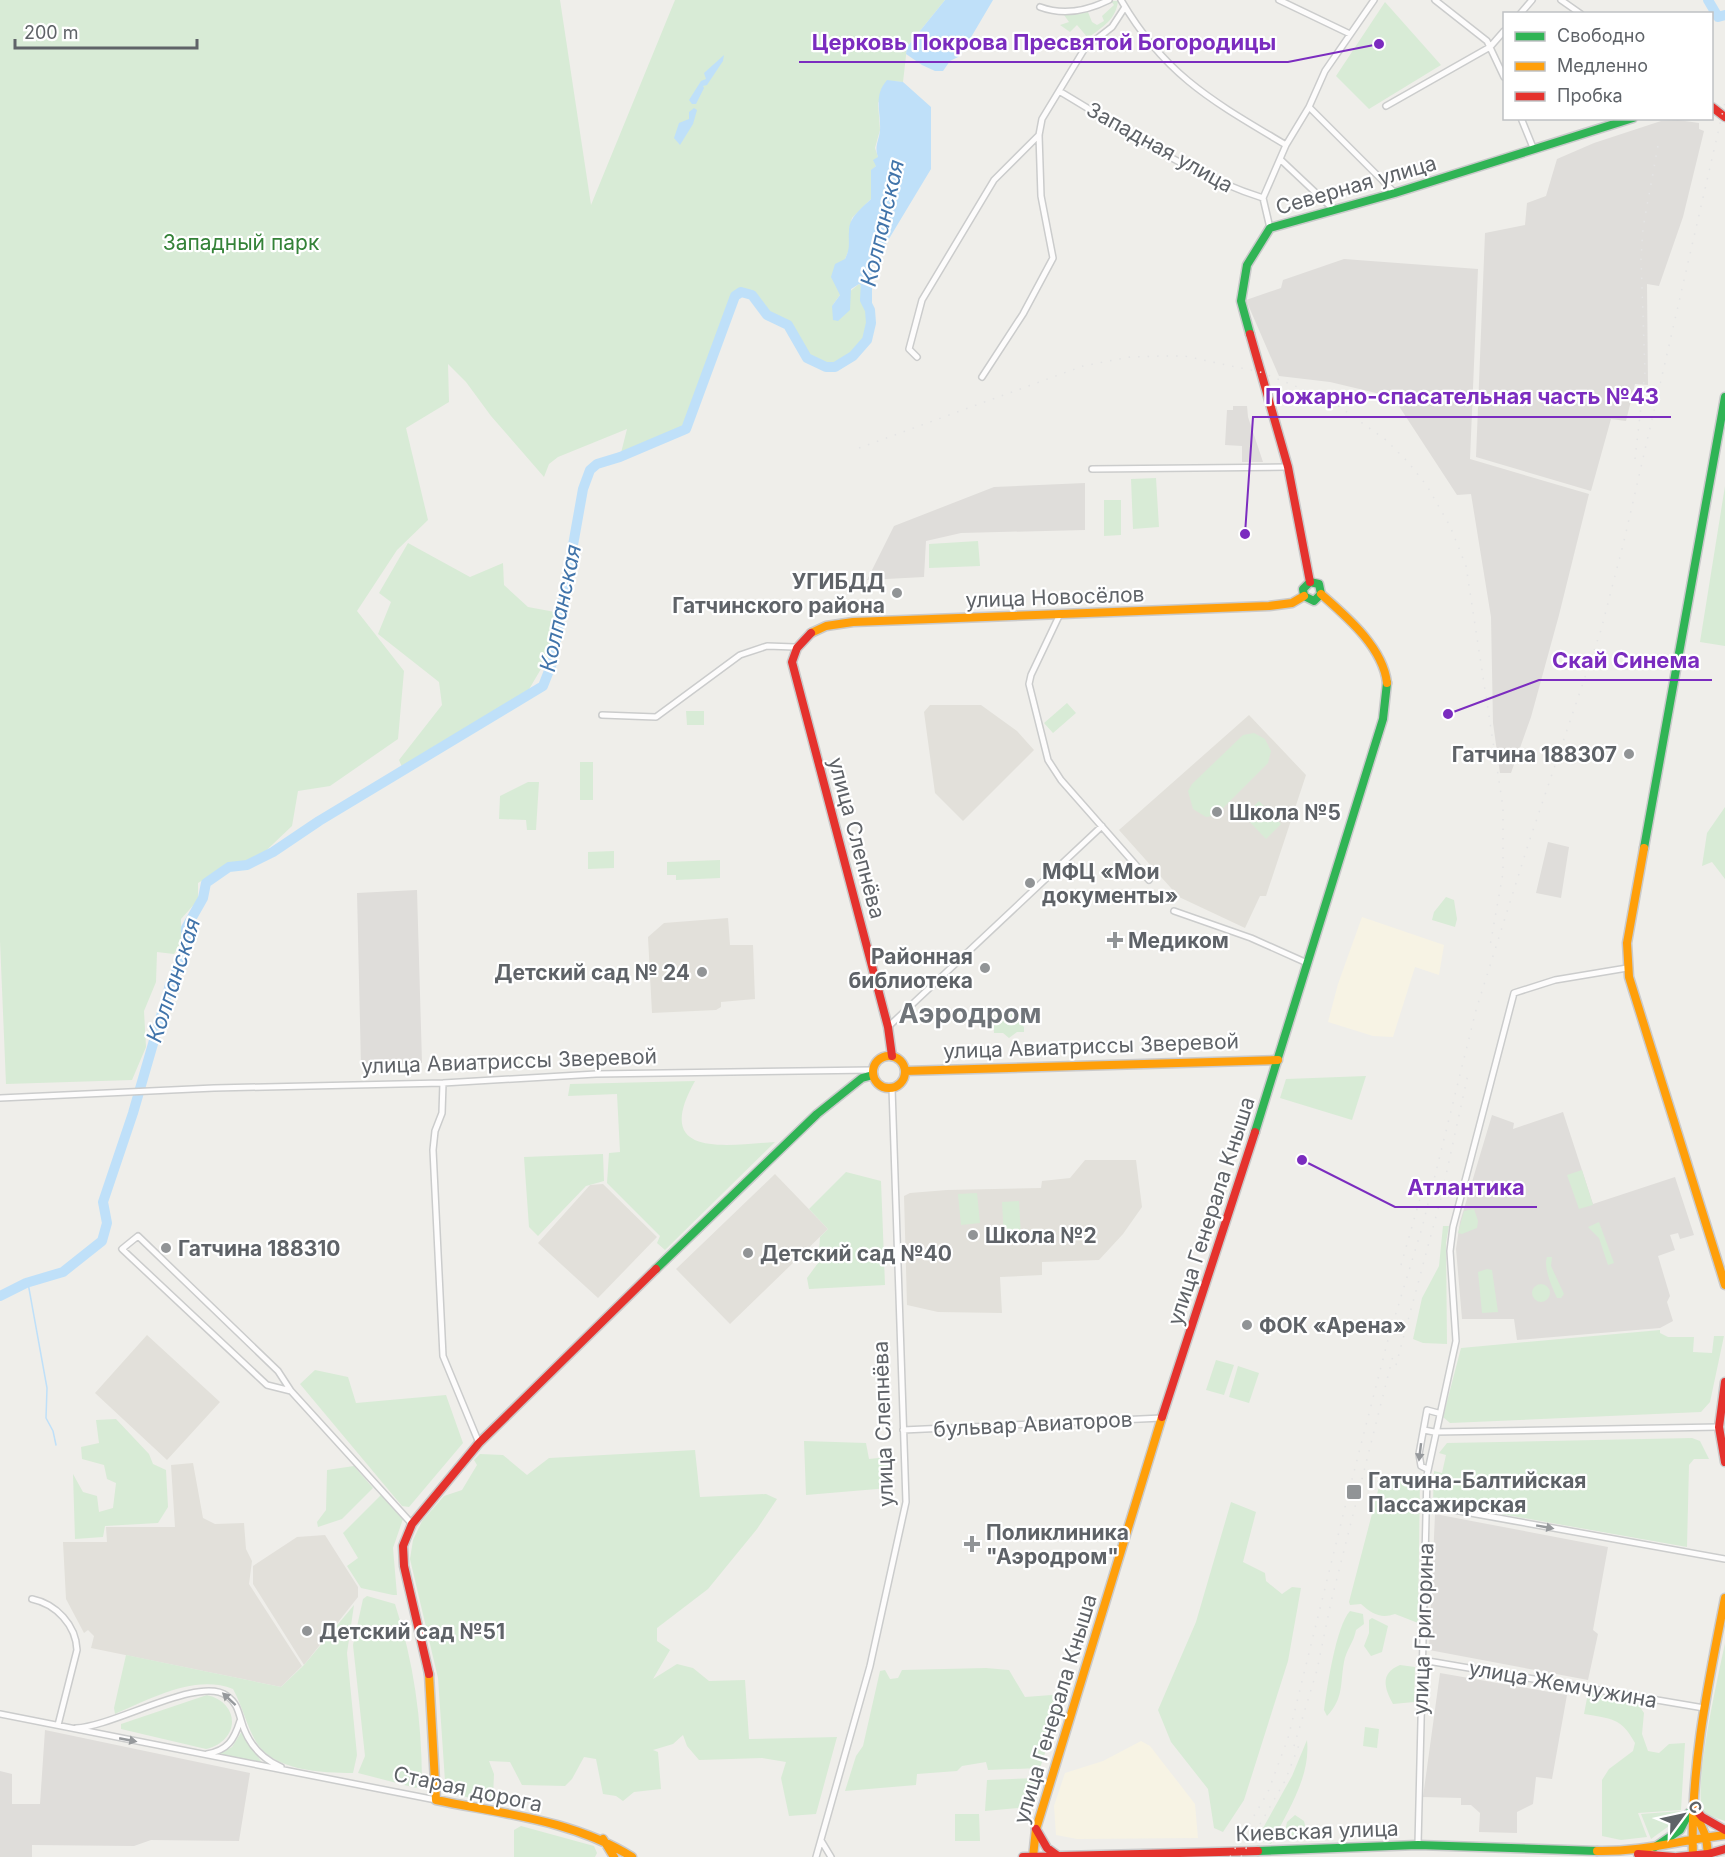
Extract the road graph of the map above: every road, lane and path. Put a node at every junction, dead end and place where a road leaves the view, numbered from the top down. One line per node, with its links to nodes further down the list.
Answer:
1 (1109, 0): 8 (street)
2 (1121, 0): 9 (street)
3 (1279, 0): 13 (street)
4 (1374, 0): 13 (street)
5 (1435, 0): 14 (street)
6 (1532, 0): 10 (street)
7 (1561, 0): 11 (street)
8 (1040, 7)
9 (1125, 7): 16 (street); 24 (street)
10 (1522, 12)
11 (1578, 12)
12 (1503, 32): 14 (street)
13 (1350, 34): 18 (street)
14 (1490, 47): 15 (street); 17 (street)
15 (1503, 75)
16 (1059, 91): 23 (street); 28 (street, Западная улица)
17 (1386, 106)
18 (1309, 107): 24 (street); 27 (street)
19 (1713, 108): 20 (street)
20 (1725, 117)
21 (1522, 120): 25 (street)
22 (1627, 120): 25 (street, Северная улица)
23 (1038, 135): 31 (street); 32 (street)
24 (1286, 145): 26 (street)
25 (1534, 151): 27 (street, Северная улица)
26 (1281, 160): 28 (street); 29 (street)
27 (1395, 193): 29 (street, Северная улица)
28 (1263, 198): 30 (street)
29 (1336, 211): 30 (street, Северная улица)
30 (1270, 228): 34 (street, Северная улица)
31 (917, 357)
32 (982, 378)
33 (1725, 397): 46 (street)
34 (1288, 467): 35 (street); 36 (street, Северная улица)
35 (1092, 469)
36 (1310, 582): 37 (street); 38 (street)
37 (1321, 594): 38 (street); 45 (street, улица Генерала Кныша)
38 (1304, 596): 39 (street, улица Новосёлов)
39 (1060, 614): 40 (street, улица Новосёлов); 42 (street)
40 (795, 647): 41 (street); 47 (street, улица Слепнёва)
41 (602, 715)
42 (1102, 826): 43 (street); 47 (street)
43 (1149, 880)
44 (1174, 911): 45 (street)
45 (1307, 963): 49 (street, улица Генерала Кныша)
46 (1627, 968): 57 (street); 60 (street, улица Григорина)
47 (888, 1027): 48 (street, улица Слепнёва)
48 (892, 1056): 51 (street); 52 (street)
49 (1278, 1060): 51 (street, улица Авиатриссы Зверевой); 61 (street, улица Генерала Кныша)
50 (843, 1070): 52 (street, улица Авиатриссы Зверевой); 53 (street, улица Авиатриссы Зверевой); 54 (street)
51 (905, 1071): 55 (street)
52 (873, 1072): 54 (street); 55 (street)
53 (442, 1083): 56 (street, улица Авиатриссы Зверевой); 66 (street)
54 (849, 1087): 66 (street)
55 (892, 1088): 63 (street, улица Слепнёва)
56 (0, 1098)
57 (1725, 1285)
58 (1725, 1382): 62 (street)
59 (291, 1391): 59 (street); 70 (street)
60 (1438, 1413): 64 (street); 65 (street, улица Григорина)
61 (1162, 1418): 63 (street, бульвар Авиаторов); 84 (street, улица Генерала Кныша)
62 (1719, 1427): 65 (street); 67 (street)
63 (903, 1430): 90 (street, улица Слепнёва)
64 (1424, 1430): 65 (street); 68 (street, one-way to 68)
65 (1434, 1432): 68 (street, улица Григорина)
66 (479, 1443): 70 (street)
67 (1725, 1461)
68 (1427, 1470): 69 (street, улица Григорина)
69 (1426, 1505): 71 (street, one-way to 71); 74 (street, улица Григорина)
70 (412, 1524): 82 (street)
71 (1725, 1559)
72 (1725, 1598): 75 (street)
73 (32, 1599): 78 (street)
74 (1422, 1660): 75 (street, улица Жемчужина); 91 (street, улица Григорина)
75 (1704, 1708): 83 (street)
76 (0, 1714): 78 (street, Старая дорога)
77 (241, 1720): 79 (street, Старая дорога, one-way to 79); 80 (street); 81 (street, Старая дорога)
78 (58, 1725): 79 (street, Старая дорога)
79 (71, 1728): 80 (street, Старая дорога, one-way to 80)
80 (202, 1754): 81 (street, Старая дорога)
81 (291, 1772): 82 (street, Старая дорога)
82 (436, 1800): 88 (street, Старая дорога)
83 (1691, 1800): 85 (street); 87 (street); 89 (street); 93 (street)
84 (1036, 1829): 98 (street); 106 (street, улица Генерала Кныша)
85 (1725, 1830)
86 (1725, 1835): 87 (street)
87 (1706, 1837): 89 (street); 97 (street)
88 (602, 1839): 92 (street, Старая дорога); 99 (street); 100 (street)
89 (1692, 1839): 93 (street); 108 (street)
90 (822, 1842): 103 (street, улица Слепнёва); 104 (street)
91 (1418, 1845): 95 (street, Киевская улица); 96 (street, Киевская улица)
92 (619, 1847): 101 (street); 102 (street, Старая дорога)
93 (1653, 1849): 95 (street)
94 (1725, 1849): 97 (street)
95 (1612, 1851): 107 (street)
96 (1271, 1854): 98 (street, Киевская улица)
97 (1708, 1854): 108 (street)
98 (1058, 1856): 106 (street, Киевская улица)
99 (606, 1857)
100 (614, 1857)
101 (622, 1857)
102 (632, 1857)
103 (816, 1857)
104 (831, 1857)
105 (1023, 1857): 106 (street, Киевская улица)
106 (1033, 1857)
107 (1675, 1857): 108 (street)
108 (1693, 1857)

